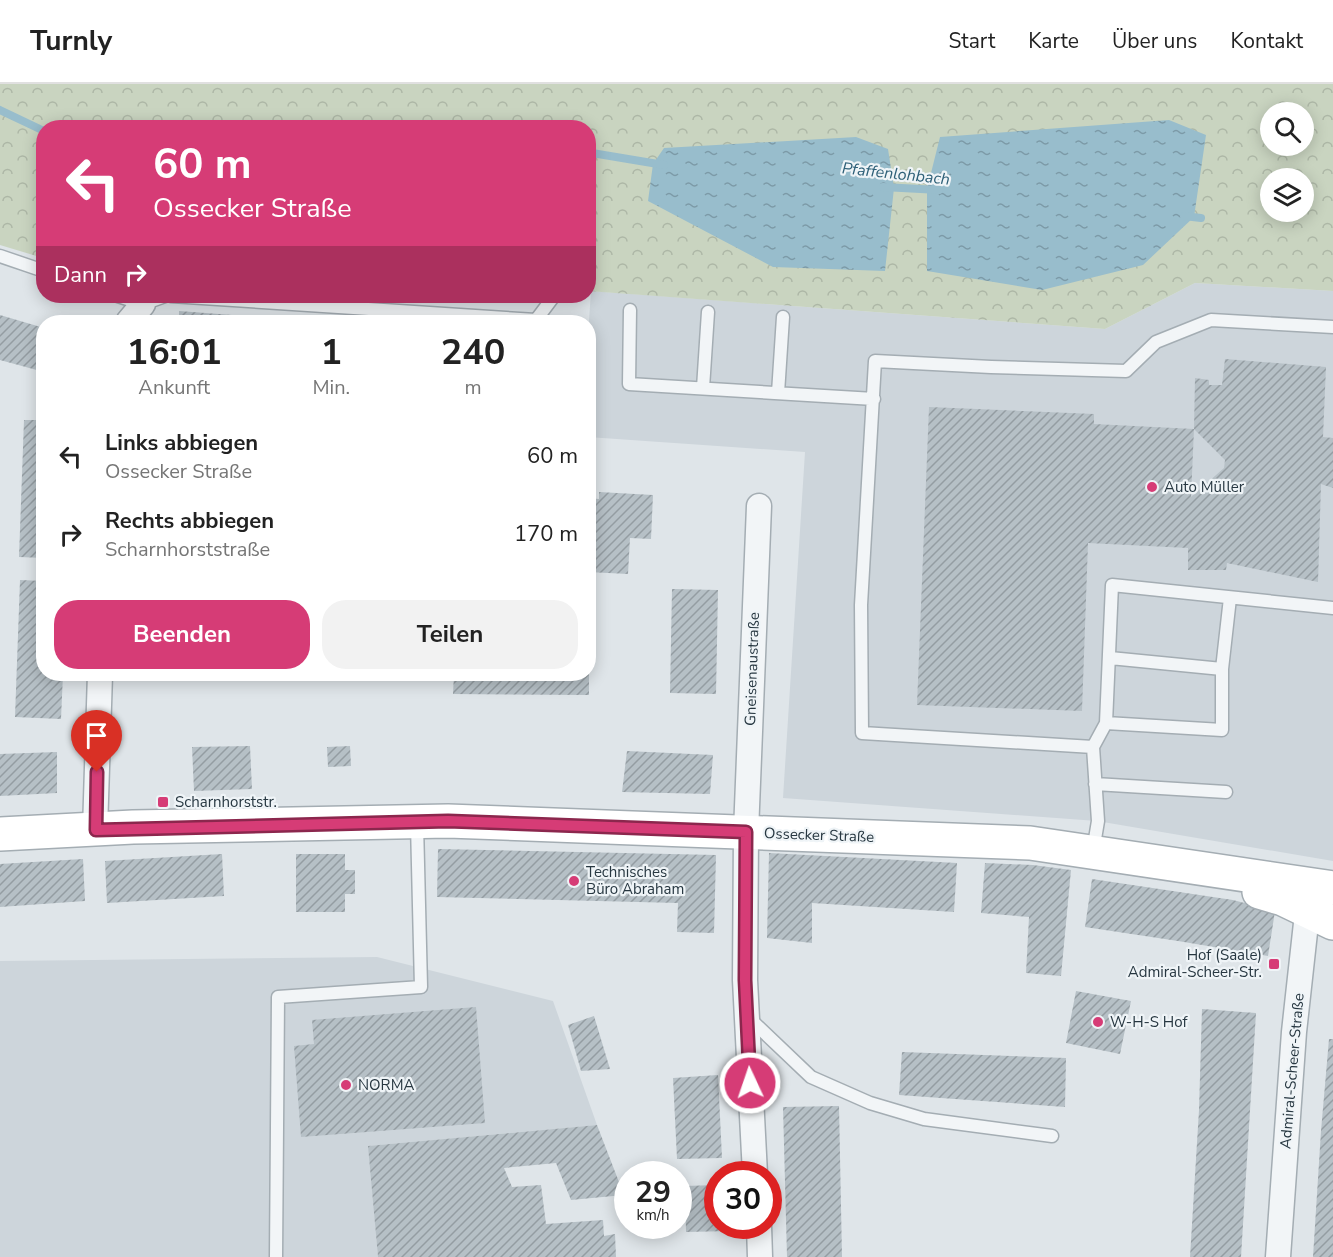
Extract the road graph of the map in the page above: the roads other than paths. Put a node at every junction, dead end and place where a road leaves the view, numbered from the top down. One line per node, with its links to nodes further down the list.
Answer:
1 (0, 256): 2 (lane)
2 (36, 267)
3 (153, 303): 7 (lane)
4 (277, 303): 8 (lane)
5 (630, 310): 11 (lane)
6 (708, 312): 11 (lane)
7 (135, 313)
8 (460, 315)
9 (783, 317): 12 (lane)
10 (1333, 327): 13 (lane)
11 (703, 388): 12 (lane)
12 (778, 393): 13 (lane)
13 (874, 399): 21 (lane)
14 (759, 506): 26 (street, Gneisenaustraße)
15 (1230, 598): 16 (lane); 17 (lane); 18 (lane)
16 (1333, 608)
17 (1110, 658): 18 (lane); 20 (lane)
18 (1222, 669): 20 (lane)
19 (100, 681): 25 (street)
20 (1106, 723): 21 (lane)
21 (1093, 747): 22 (lane)
22 (1095, 784): 23 (lane); 28 (lane)
23 (1226, 792)
24 (417, 823): 25 (street, Ossecker Straße); 26 (street, Ossecker Straße); 34 (lane)
25 (96, 830): 27 (street, Ossecker Straße)
26 (746, 832): 28 (street, Ossecker Straße); 30 (street, Gneisenaustraße)
27 (0, 834)
28 (1093, 854): 29 (street, Ossecker Straße)
29 (1321, 901): 36 (street, Admiral-Scheer-Straße)
30 (746, 1015): 31 (lane); 32 (street, Gneisenaustraße)
31 (1052, 1136)
32 (754, 1161)
33 (759, 1239): 35 (street)
34 (276, 1257)
35 (760, 1257)
36 (1278, 1257)

